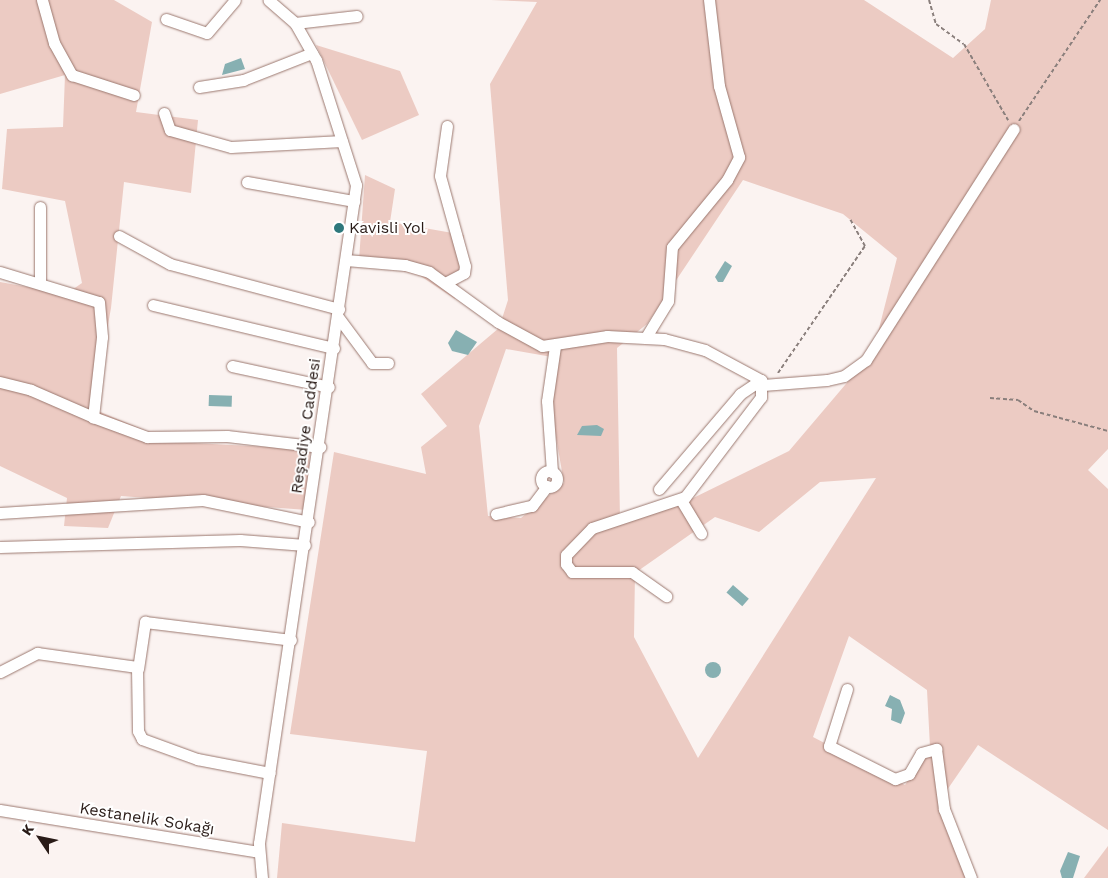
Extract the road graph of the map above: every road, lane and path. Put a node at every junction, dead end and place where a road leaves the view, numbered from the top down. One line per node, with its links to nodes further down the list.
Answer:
1 (42, 0): 12 (street)
2 (235, 0): 8 (street)
3 (269, 0): 9 (street, Reşadiye Caddesi)
4 (709, 0): 28 (street)
5 (929, 0): 15 (path)
6 (1100, 0): 15 (path)
7 (357, 16): 9 (street)
8 (166, 20)
9 (295, 23): 10 (street, Reşadiye Caddesi)
10 (312, 53): 11 (street); 16 (street, Reşadiye Caddesi)
11 (199, 87)
12 (134, 95)
13 (164, 113): 16 (street)
14 (446, 126): 25 (street)
15 (1014, 129): 34 (street)
16 (342, 141): 18 (street, Reşadiye Caddesi)
17 (247, 182): 18 (street)
18 (354, 201): 22 (street, Reşadiye Caddesi)
19 (40, 207): 24 (street)
20 (850, 219): 34 (path)
21 (119, 236): 27 (street)
22 (346, 260): 25 (street); 27 (street, Reşadiye Caddesi)
23 (0, 272): 24 (street)
24 (40, 281): 37 (street)
25 (447, 282): 29 (street)
26 (153, 305): 30 (street)
27 (339, 313): 30 (street, Reşadiye Caddesi); 31 (street)
28 (646, 337): 29 (street); 34 (street)
29 (555, 346): 43 (street)
30 (334, 348): 35 (street, Reşadiye Caddesi)
31 (388, 363)
32 (232, 366): 35 (street)
33 (0, 382): 37 (street)
34 (766, 383): 40 (street); 41 (street)
35 (329, 387): 39 (street, Reşadiye Caddesi)
36 (990, 398): 38 (path)
37 (93, 417): 39 (street)
38 (1108, 431)
39 (320, 447): 44 (street, Reşadiye Caddesi)
40 (660, 489)
41 (681, 500): 45 (street); 48 (street)
42 (0, 512): 44 (street)
43 (496, 514)
44 (309, 522): 46 (street, Reşadiye Caddesi)
45 (701, 533)
46 (305, 545): 47 (street); 49 (street, Reşadiye Caddesi)
47 (0, 547)
48 (666, 596)
49 (290, 640): 50 (street); 53 (street, Reşadiye Caddesi)
50 (138, 669): 51 (street); 53 (street)
51 (0, 672)
52 (847, 689): 57 (street)
53 (270, 773): 55 (street, Reşadiye Caddesi)
54 (0, 810): 55 (street, Kestanelik Sokağı)
55 (259, 852): 56 (street, Reşadiye Caddesi)
56 (262, 878)
57 (971, 878)

